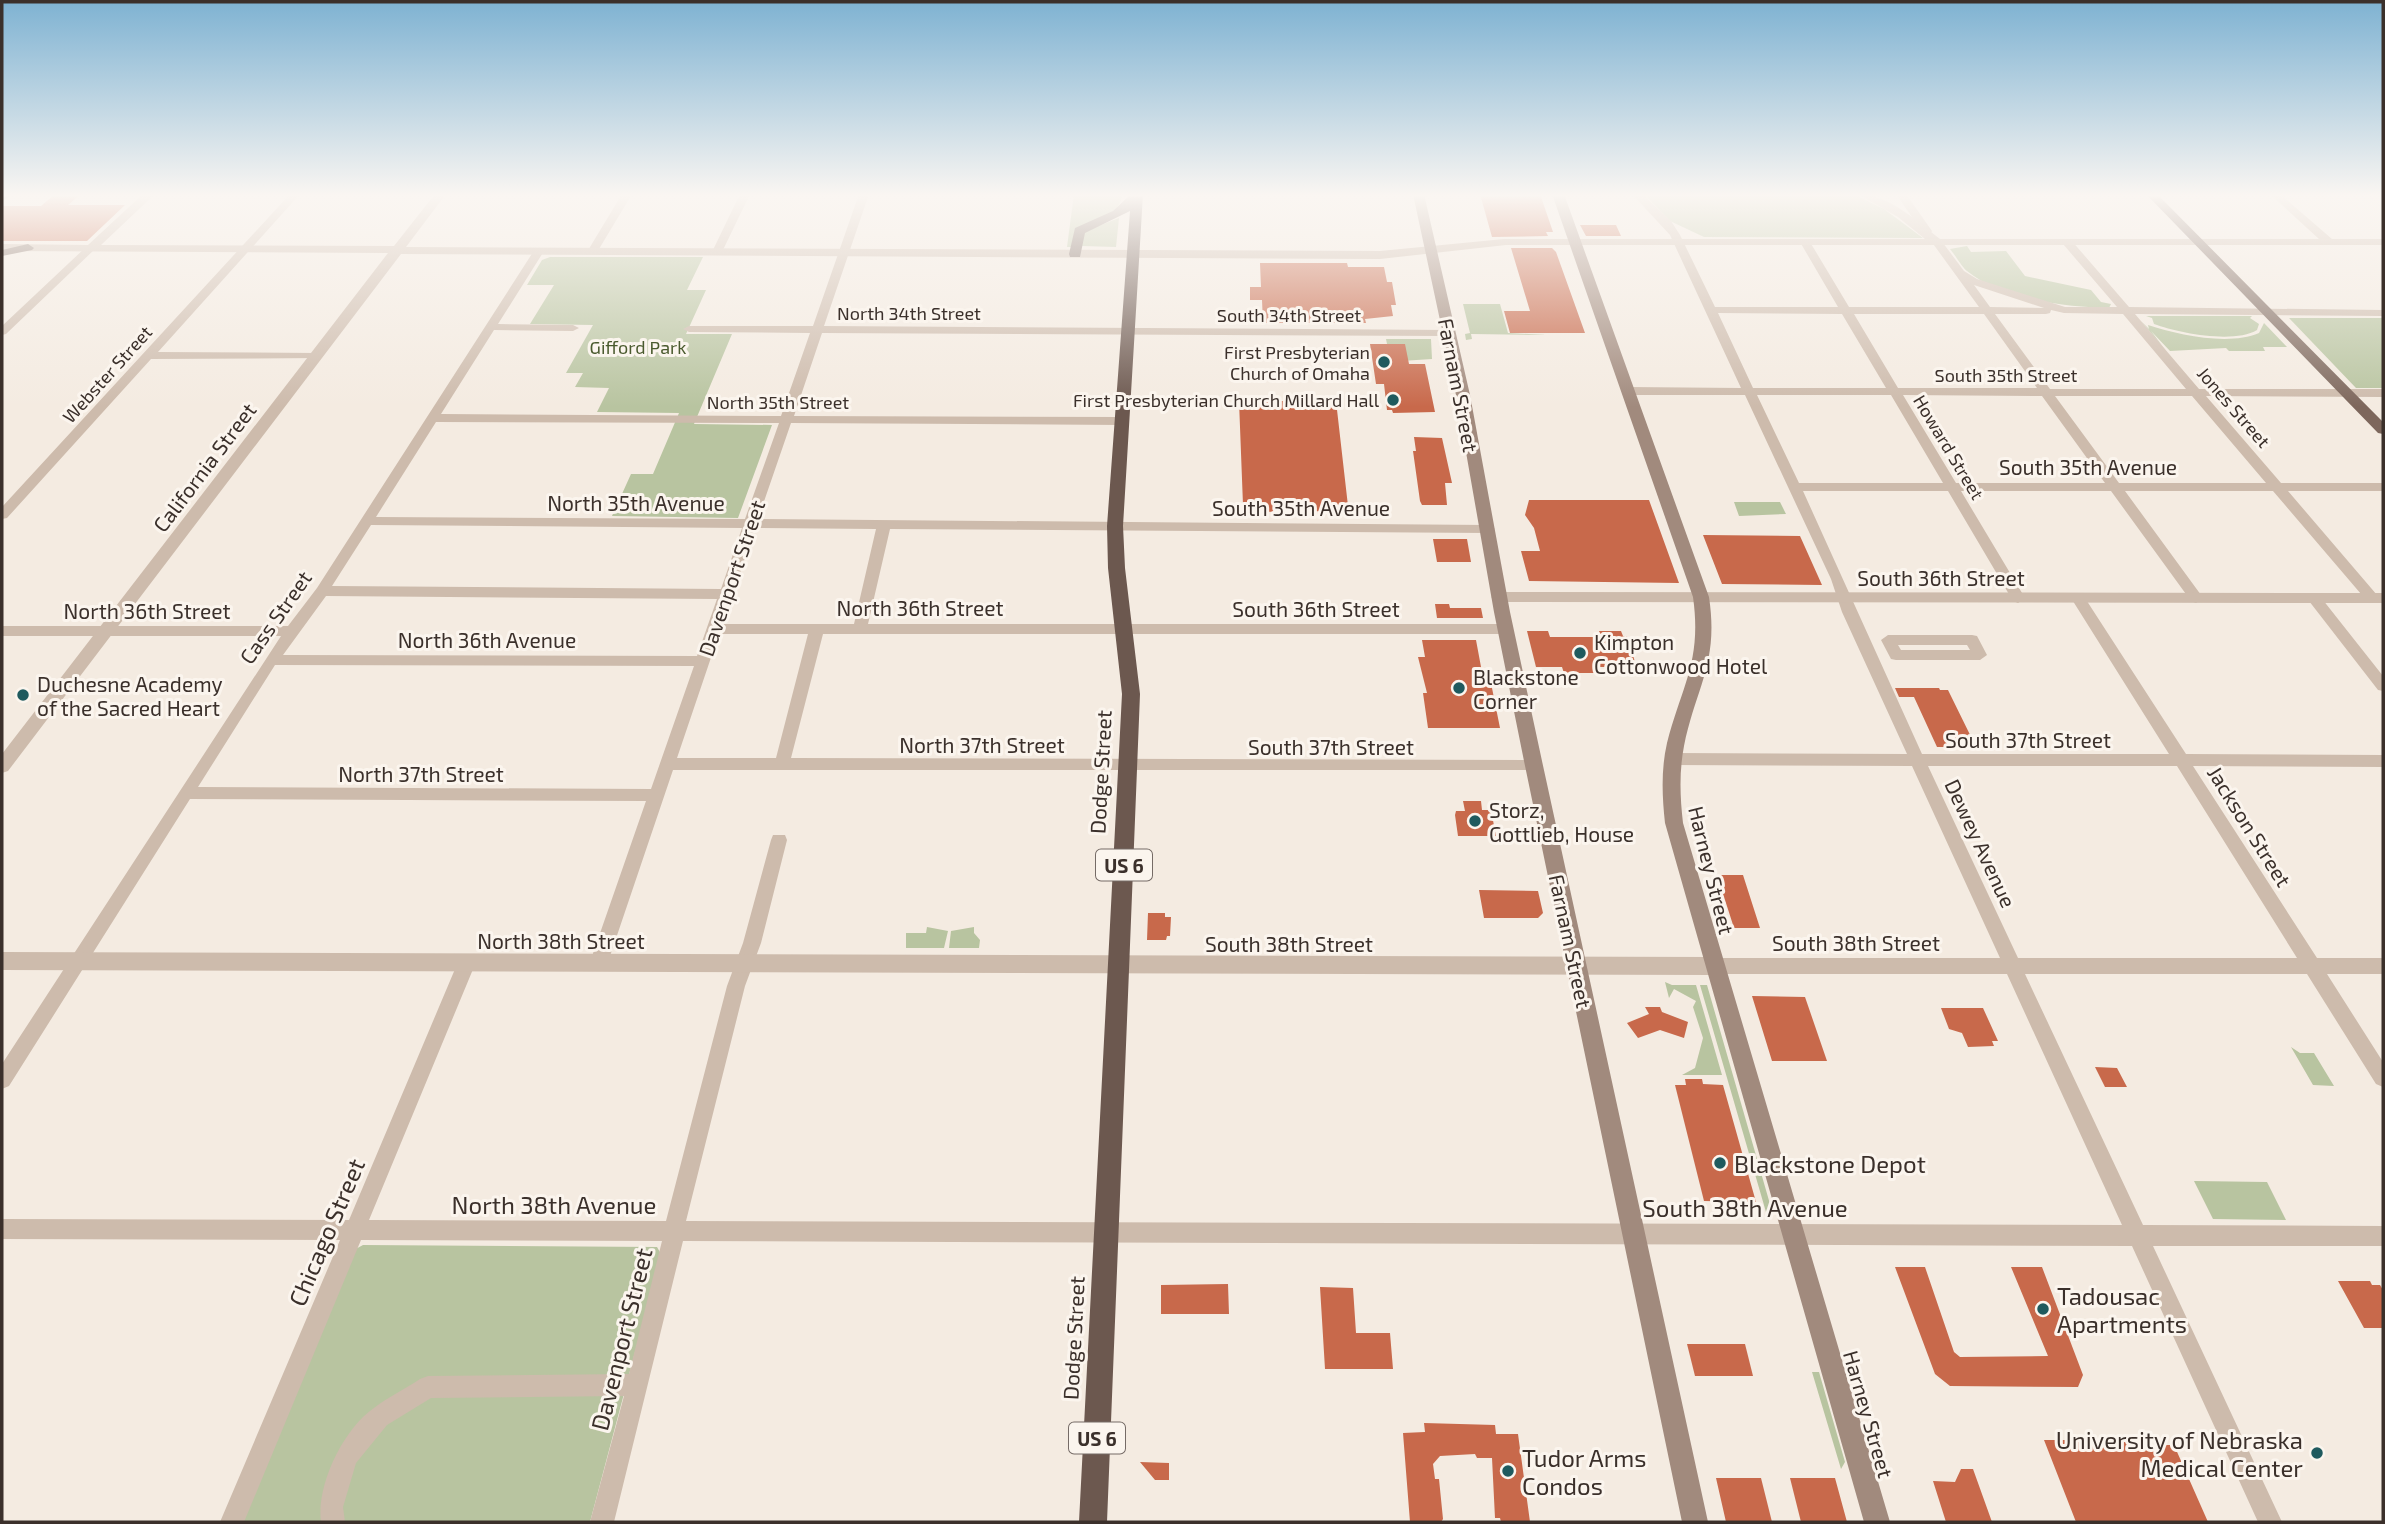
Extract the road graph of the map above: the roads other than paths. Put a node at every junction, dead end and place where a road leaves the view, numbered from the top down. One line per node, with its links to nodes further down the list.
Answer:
1 (73, 265): 27 (street)
2 (229, 265): 29 (street, Webster Street)
3 (385, 265): 30 (street, California Street)
4 (530, 265): 22 (street, Cass Street)
5 (839, 265): 25 (street, Davenport Street)
6 (1132, 265): 26 (highway, Dodge Street / US 6)
7 (1434, 265): 28 (main road, Farnam Street)
8 (1582, 265): 31 (main road, Harney Street)
9 (1688, 265): 16 (street, Dewey Avenue)
10 (1819, 265): 17 (street, Howard Street)
11 (1954, 265): 14 (street)
12 (2087, 265): 19 (street, Jones Street)
13 (2221, 265): 20 (main road)
14 (1960, 273): 15 (street); 18 (street)
15 (2056, 308): 18 (street); 19 (street)
16 (1709, 310): 17 (street); 32 (street, Dewey Avenue)
17 (1846, 311): 18 (street); 33 (street, Howard Street)
18 (1986, 311): 34 (street)
19 (2127, 312): 20 (street); 35 (street, Jones Street)
20 (2268, 312): 21 (street); 36 (main road)
21 (2383, 313)
22 (490, 327): 23 (street); 38 (street, Cass Street)
23 (573, 328)
24 (689, 330): 25 (street, North 34th Street)
25 (816, 330): 26 (street, North 34th Street); 39 (street, Davenport Street)
26 (1128, 331): 28 (street, South 34th Street); 40 (highway, Dodge Street / US 6)
27 (2, 332)
28 (1449, 333): 52 (main road, Farnam Street)
29 (148, 355): 30 (street); 47 (street, Webster Street)
30 (316, 356): 69 (street, California Street)
31 (1628, 391): 32 (street, South 35th Street); 56 (main road, Harney Street)
32 (1748, 392): 33 (street, South 35th Street); 42 (street, Dewey Avenue)
33 (1896, 393): 34 (street, South 35th Street); 43 (street, Howard Street)
34 (2046, 393): 35 (street, South 35th Street); 44 (street)
35 (2196, 393): 36 (street, South 35th Street); 45 (street, Jones Street)
36 (2347, 393): 37 (street, South 35th Street); 41 (main road)
37 (2383, 393)
38 (433, 418): 39 (street, North 35th Street); 48 (street, Cass Street)
39 (785, 419): 40 (street, North 35th Street); 49 (street, Davenport Street)
40 (1123, 421): 51 (highway, Dodge Street / US 6)
41 (2383, 430)
42 (1793, 486): 43 (street, South 35th Avenue); 57 (street, Dewey Avenue)
43 (1953, 487): 44 (street, South 35th Avenue); 58 (street, Howard Street)
44 (2115, 487): 45 (street, South 35th Avenue); 60 (street)
45 (2277, 487): 46 (street, South 35th Avenue); 62 (street, Jones Street)
46 (2383, 487)
47 (2, 515)
48 (366, 521): 49 (street, North 35th Avenue); 53 (street, Cass Street)
49 (750, 524): 50 (street, North 35th Avenue); 54 (street, Davenport Street)
50 (884, 525): 51 (street, North 35th Avenue); 63 (street)
51 (1115, 526): 52 (street, South 35th Avenue); 64 (highway, Dodge Street / US 6)
52 (1488, 529): 55 (main road, Farnam Street)
53 (321, 591): 54 (street); 70 (street, Cass Street)
54 (726, 594): 65 (street, Davenport Street)
55 (1499, 597): 56 (street, South 36th Street); 67 (main road, Farnam Street)
56 (1702, 597): 57 (street, South 36th Street); 76 (main road, Harney Street)
57 (1844, 597): 58 (street, South 36th Street); 71 (street, Dewey Avenue)
58 (2018, 598): 59 (street, South 36th Street)
59 (2078, 598): 60 (street, South 36th Street); 78 (street, Jackson Street)
60 (2196, 598): 61 (street, South 36th Street)
61 (2314, 598): 62 (street, South 36th Street); 75 (street)
62 (2378, 598)
63 (860, 628): 64 (street, North 36th Street); 66 (street, North 36th Street)
64 (1126, 628): 67 (street, South 36th Street); 83 (highway, Dodge Street / US 6)
65 (714, 629): 66 (street, North 36th Street); 74 (street, Davenport Street)
66 (817, 629): 81 (street)
67 (1505, 629): 84 (main road, Farnam Street)
68 (2, 631): 69 (street, North 36th Street)
69 (105, 631): 70 (street, North 36th Street); 82 (street, California Street)
70 (292, 631): 73 (street, Cass Street)
71 (1866, 647): 72 (street); 77 (street, Dewey Avenue)
72 (1892, 648): 72 (street)
73 (271, 660): 74 (street, North 36th Avenue); 85 (street, Cass Street)
74 (702, 661): 80 (street, Davenport Street)
75 (2383, 686)
76 (1673, 759): 77 (street, South 37th Street); 95 (main road, Harney Street)
77 (1917, 760): 78 (street, South 37th Street); 94 (street, Dewey Avenue)
78 (2181, 761): 79 (street, South 37th Street); 96 (street, Jackson Street)
79 (2383, 761)
80 (667, 764): 81 (street, North 37th Street); 86 (street, Davenport Street)
81 (782, 764): 83 (street, North 37th Street)
82 (2, 766)
83 (1128, 766): 84 (street, South 37th Street); 93 (highway, Dodge Street / US 6)
84 (1534, 766): 98 (main road, Farnam Street)
85 (185, 793): 86 (street, North 37th Street); 89 (street, Cass Street)
86 (656, 795): 91 (street, Davenport Street)
87 (779, 840): 92 (street, Davenport Street)
88 (2, 961): 89 (street, North 38th Street)
89 (78, 961): 90 (street, North 38th Street); 100 (street, Cass Street)
90 (467, 962): 91 (street, North 38th Street); 103 (street, Chicago Street)
91 (599, 962): 92 (street, North 38th Street)
92 (743, 964): 93 (street, North 38th Street); 102 (street, Davenport Street)
93 (1119, 964): 98 (street, South 38th Street); 104 (highway, Dodge Street / US 6)
94 (2012, 965): 95 (street, South 38th Street); 96 (street, South 38th Street); 107 (street, Dewey Avenue)
95 (1714, 966): 98 (street, South 38th Street); 106 (main road, Harney Street)
96 (2311, 966): 97 (street, South 38th Street); 99 (street, Jackson Street)
97 (2383, 966)
98 (1577, 967): 105 (main road, Farnam Street)
99 (2383, 1079)
100 (2, 1080)
101 (2, 1229): 103 (street, North 38th Avenue)
102 (674, 1230): 103 (street, North 38th Avenue); 104 (street, North 38th Avenue); 109 (street, Davenport Street)
103 (355, 1231): 110 (street, Chicago Street)
104 (1106, 1232): 105 (street, South 38th Avenue); 113 (highway, Dodge Street / US 6)
105 (1633, 1233): 106 (street, South 38th Avenue); 114 (main road, Farnam Street)
106 (1793, 1234): 107 (street, South 38th Avenue); 115 (main road, Harney Street)
107 (2137, 1235): 108 (street, South 38th Avenue); 116 (street, Dewey Avenue)
108 (2383, 1236)
109 (637, 1385): 111 (street); 112 (street, Davenport Street)
110 (232, 1522)
111 (333, 1522)
112 (602, 1522)
113 (1093, 1522)
114 (1695, 1522)
115 (1877, 1522)
116 (2270, 1522)

